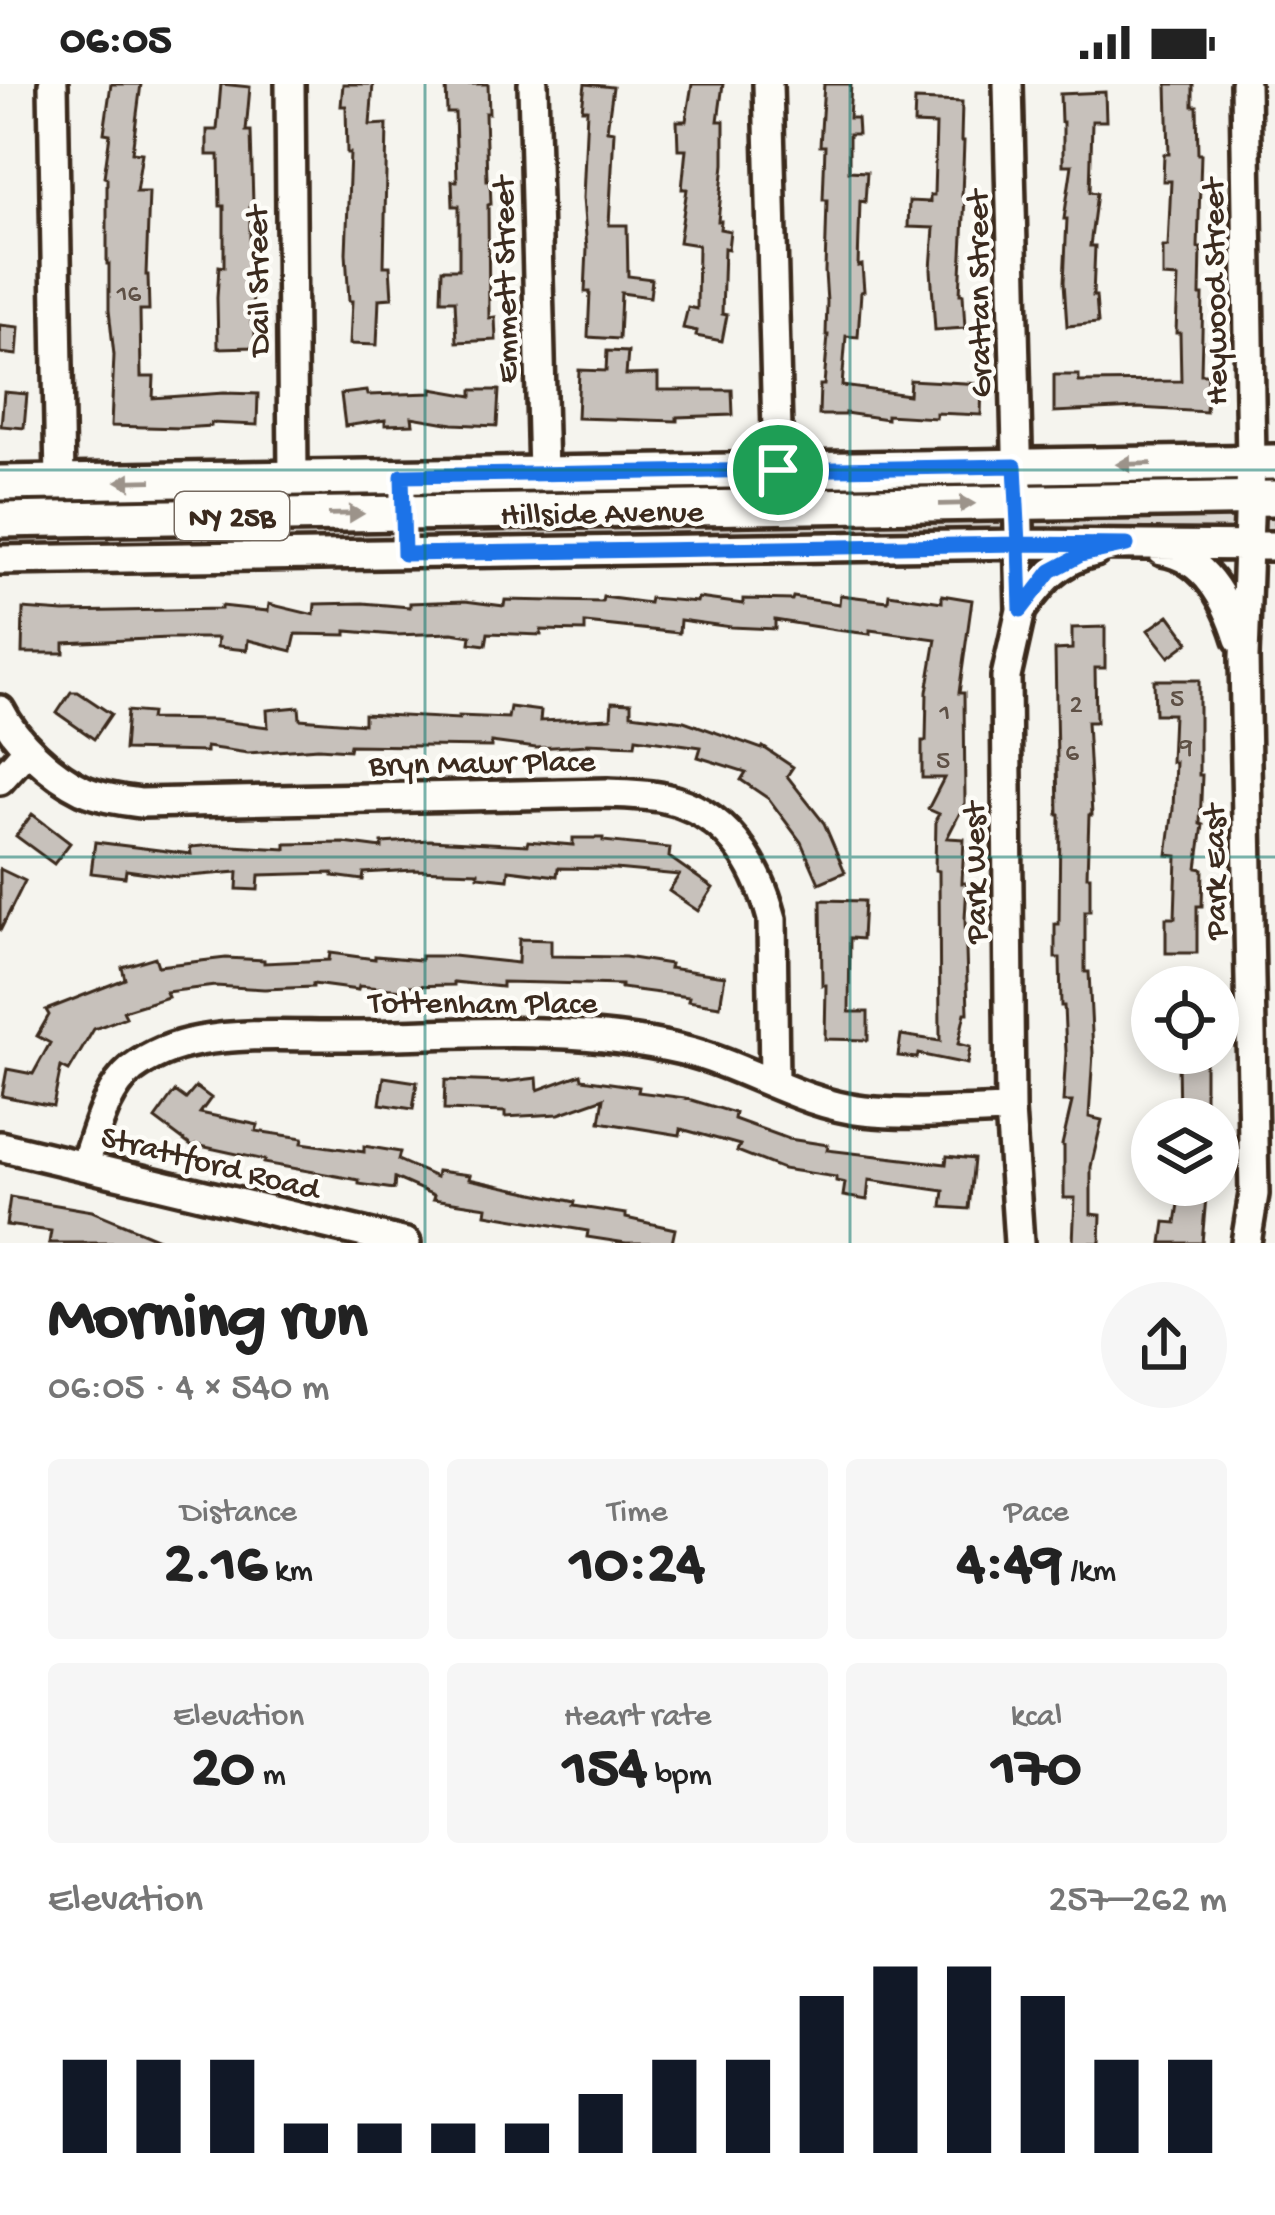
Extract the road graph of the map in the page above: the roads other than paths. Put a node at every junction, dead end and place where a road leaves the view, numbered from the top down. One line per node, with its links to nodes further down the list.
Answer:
1 (53, 84): 13 (street)
2 (290, 84): 12 (street, Dail Street)
3 (533, 84): 10 (street, Emmett Street)
4 (768, 84): 9 (street)
5 (1008, 84): 8 (street, Grattan Street)
6 (1245, 84): 7 (street, Heywood Street)
7 (1263, 462): 8 (main road, Hillside Avenue / NY 25B, one-way to 8); 15 (street, Heywood Street)
8 (1015, 466): 9 (main road, Hillside Avenue / NY 25B); 16 (street, Grattan Street)
9 (778, 470): 10 (main road, Hillside Avenue / NY 25B)
10 (543, 474): 11 (main road, Hillside Avenue / NY 25B)
11 (402, 476): 12 (main road, Hillside Avenue / NY 25B); 17 (street)
12 (293, 478): 13 (main road, Hillside Avenue / NY 25B, one-way to 13)
13 (60, 482): 14 (main road, Hillside Avenue / NY 25B)
14 (0, 483)
15 (1263, 498): 16 (main road, Hillside Avenue / NY 25B); 21 (street, Park East)
16 (1017, 503): 17 (main road, Hillside Avenue / NY 25B, one-way to 16); 19 (street, Park West)
17 (403, 513): 18 (main road, Hillside Avenue / NY 25B, one-way to 17); 22 (street)
18 (0, 520)
19 (1019, 544): 20 (street); 22 (street); 24 (street, Park West)
20 (1127, 545): 21 (street); 24 (street); 25 (street)
21 (1262, 546): 25 (street, Park East)
22 (404, 554): 23 (street)
23 (0, 560)
24 (1021, 610): 31 (street, Park West)
25 (1244, 657): 29 (street, Park East)
26 (0, 710): 27 (street, Bryn Mawr Place)
27 (26, 750): 28 (street); 30 (street, Bryn Mawr Place)
28 (0, 780)
29 (1263, 1040): 37 (street, Park East)
30 (774, 1083): 31 (street, Tottenham Place); 33 (street, Tottenham Place)
31 (1010, 1110): 36 (street, Park West)
32 (0, 1146): 33 (street, Strattford Road)
33 (84, 1166): 34 (street, Strattford Road)
34 (331, 1234): 35 (street, Strattford Road)
35 (406, 1243)
36 (1019, 1243)
37 (1246, 1243)

